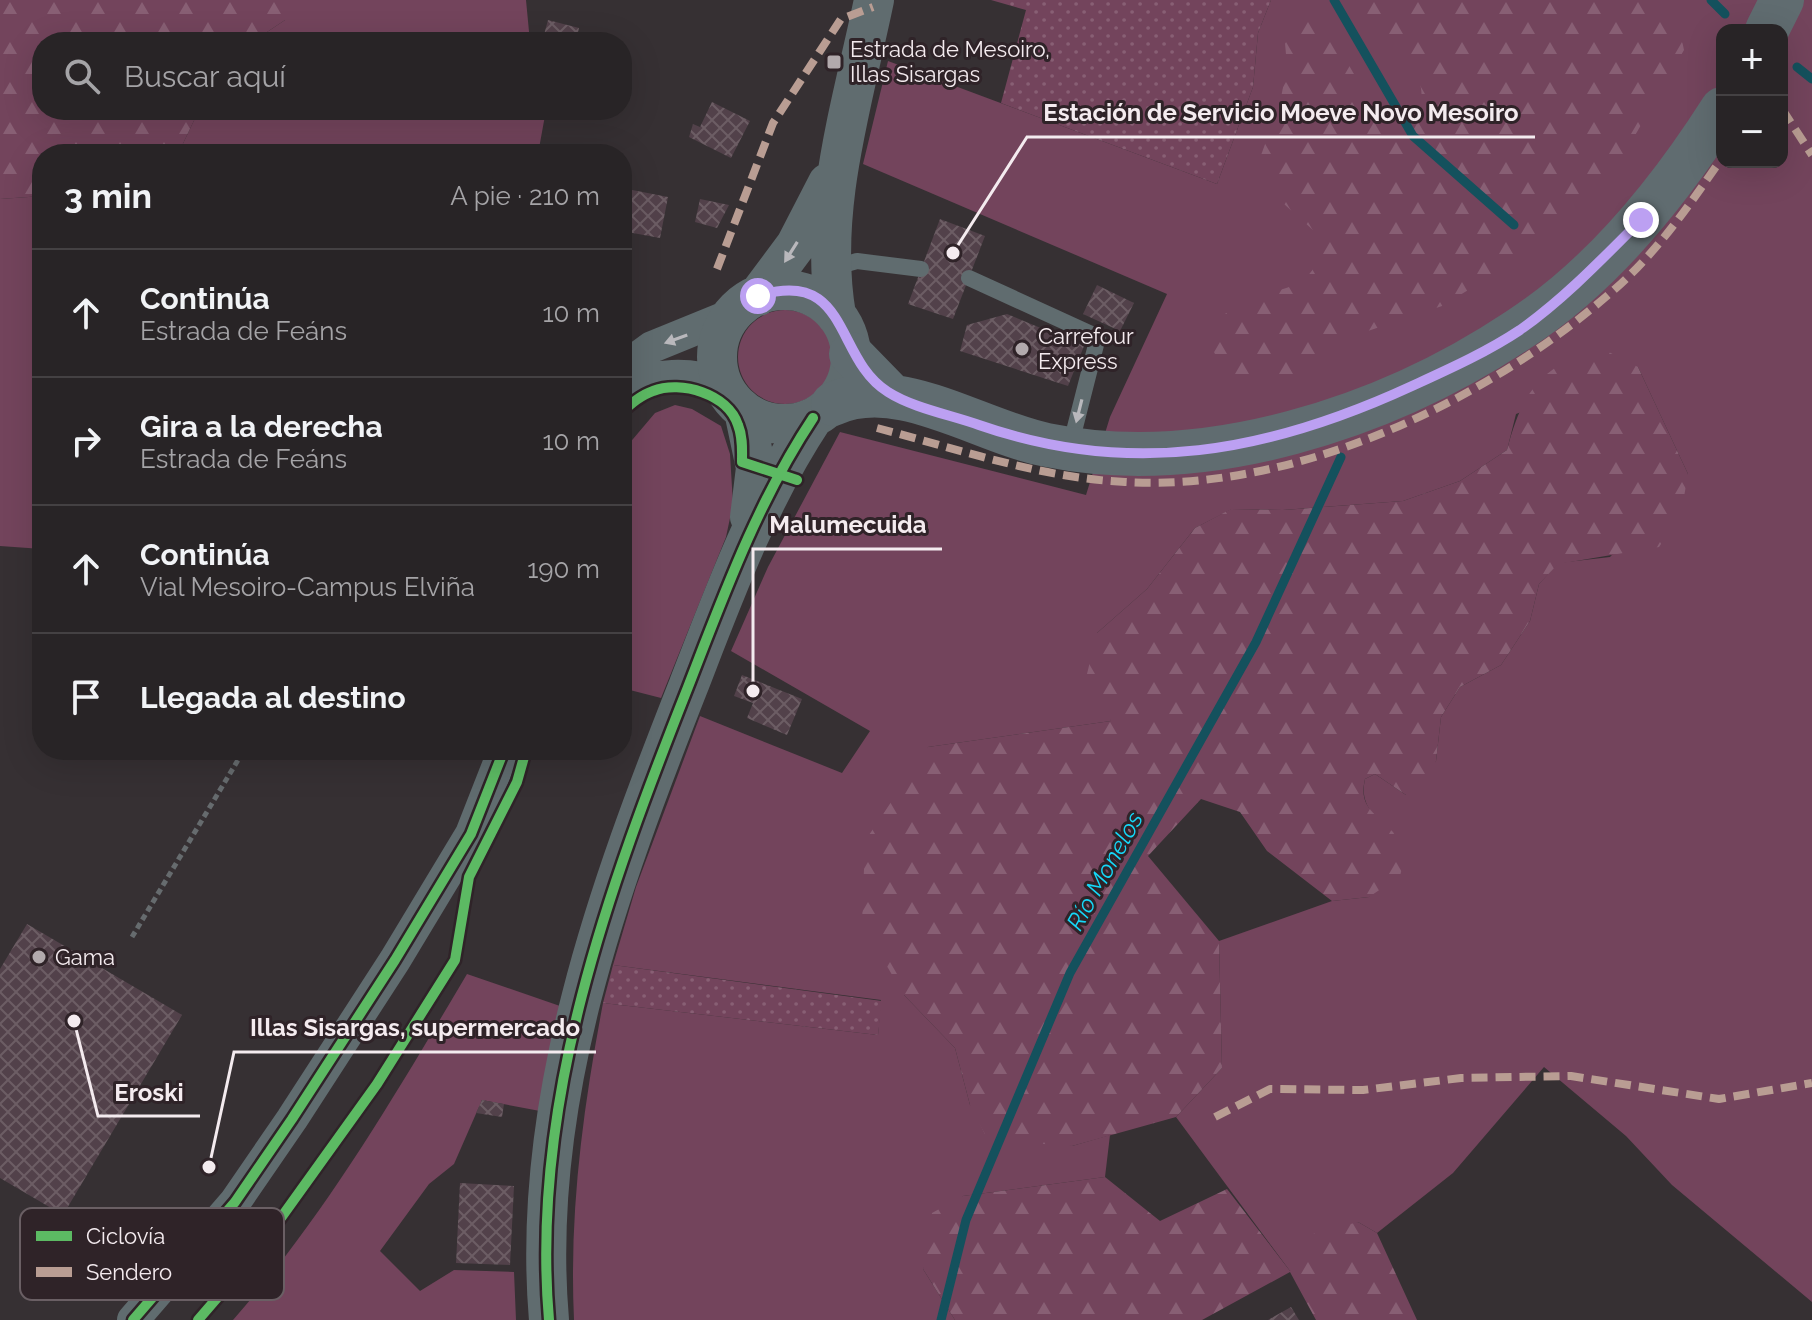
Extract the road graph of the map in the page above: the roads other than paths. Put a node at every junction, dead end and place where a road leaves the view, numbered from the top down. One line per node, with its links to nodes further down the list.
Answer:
1 (874, 0): 5 (street)
2 (1782, 0): 3 (main road)
3 (1770, 24)
4 (1716, 117): 16 (main road)
5 (840, 158): 6 (street); 9 (street, one-way to 9)
6 (831, 268): 7 (lane); 10 (street)
7 (921, 269)
8 (969, 278): 16 (lane, one-way to 16)
9 (745, 305): 10 (street); 11 (street, one-way to 11); 14 (street)
10 (844, 334): 13 (main road); 15 (street)
11 (632, 362)
12 (632, 384): 14 (street)
13 (889, 393): 15 (main road); 16 (main road)
14 (733, 398): 15 (street); 17 (street)
15 (823, 411): 17 (street)
16 (1069, 449)
17 (748, 533): 22 (street)
18 (500, 760): 19 (street)
19 (230, 1208)
20 (150, 1300): 21 (street)
21 (133, 1320)
22 (549, 1320)

